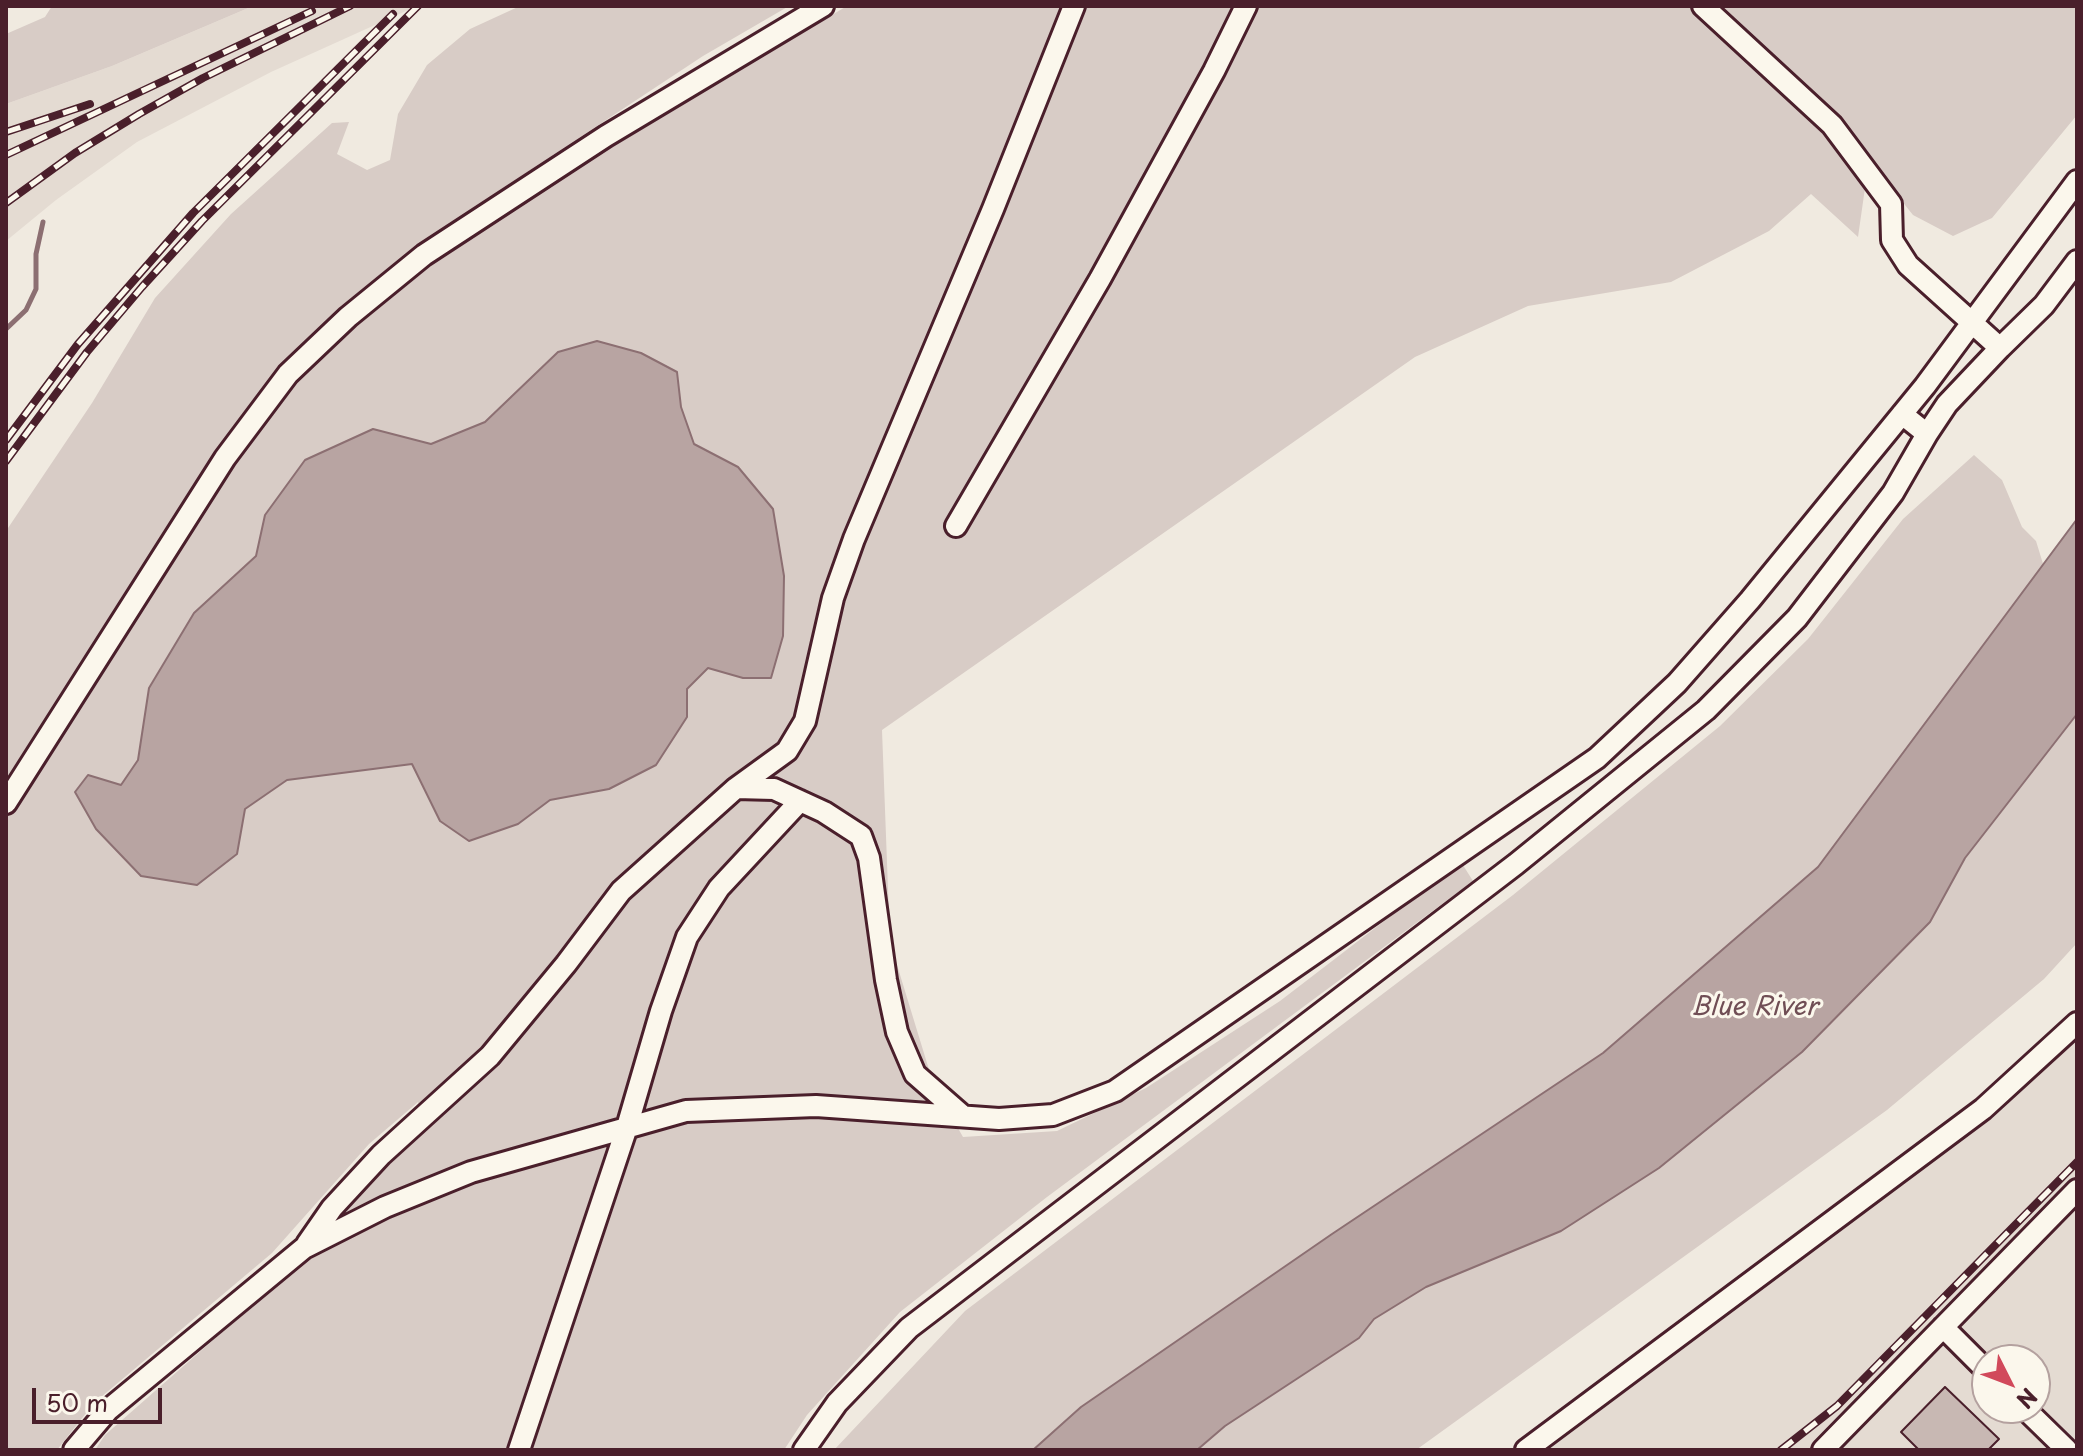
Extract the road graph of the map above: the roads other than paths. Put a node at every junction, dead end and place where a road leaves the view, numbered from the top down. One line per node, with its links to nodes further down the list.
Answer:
1 (823, 6): 14 (street)
2 (1074, 6): 12 (street)
3 (1246, 6): 11 (street)
4 (1703, 6): 7 (street)
5 (2077, 181): 7 (street)
6 (2077, 261): 8 (street)
7 (1972, 323): 8 (street); 9 (street)
8 (2000, 348): 10 (street)
9 (1902, 414): 10 (street); 16 (street)
10 (1927, 434): 26 (street)
11 (956, 526)
12 (736, 788): 13 (street); 19 (street)
13 (800, 801): 16 (street); 17 (street)
14 (6, 803)
15 (2077, 1023): 27 (street)
16 (963, 1116): 17 (street)
17 (627, 1127): 19 (street); 25 (street)
18 (2077, 1190): 20 (street)
19 (304, 1248): 24 (street)
20 (1943, 1327): 21 (street); 28 (street)
21 (1971, 1355)
22 (2037, 1424): 23 (street)
23 (2054, 1446)
24 (74, 1450)
25 (519, 1450)
26 (804, 1450)
27 (1526, 1450)
28 (1823, 1450)

